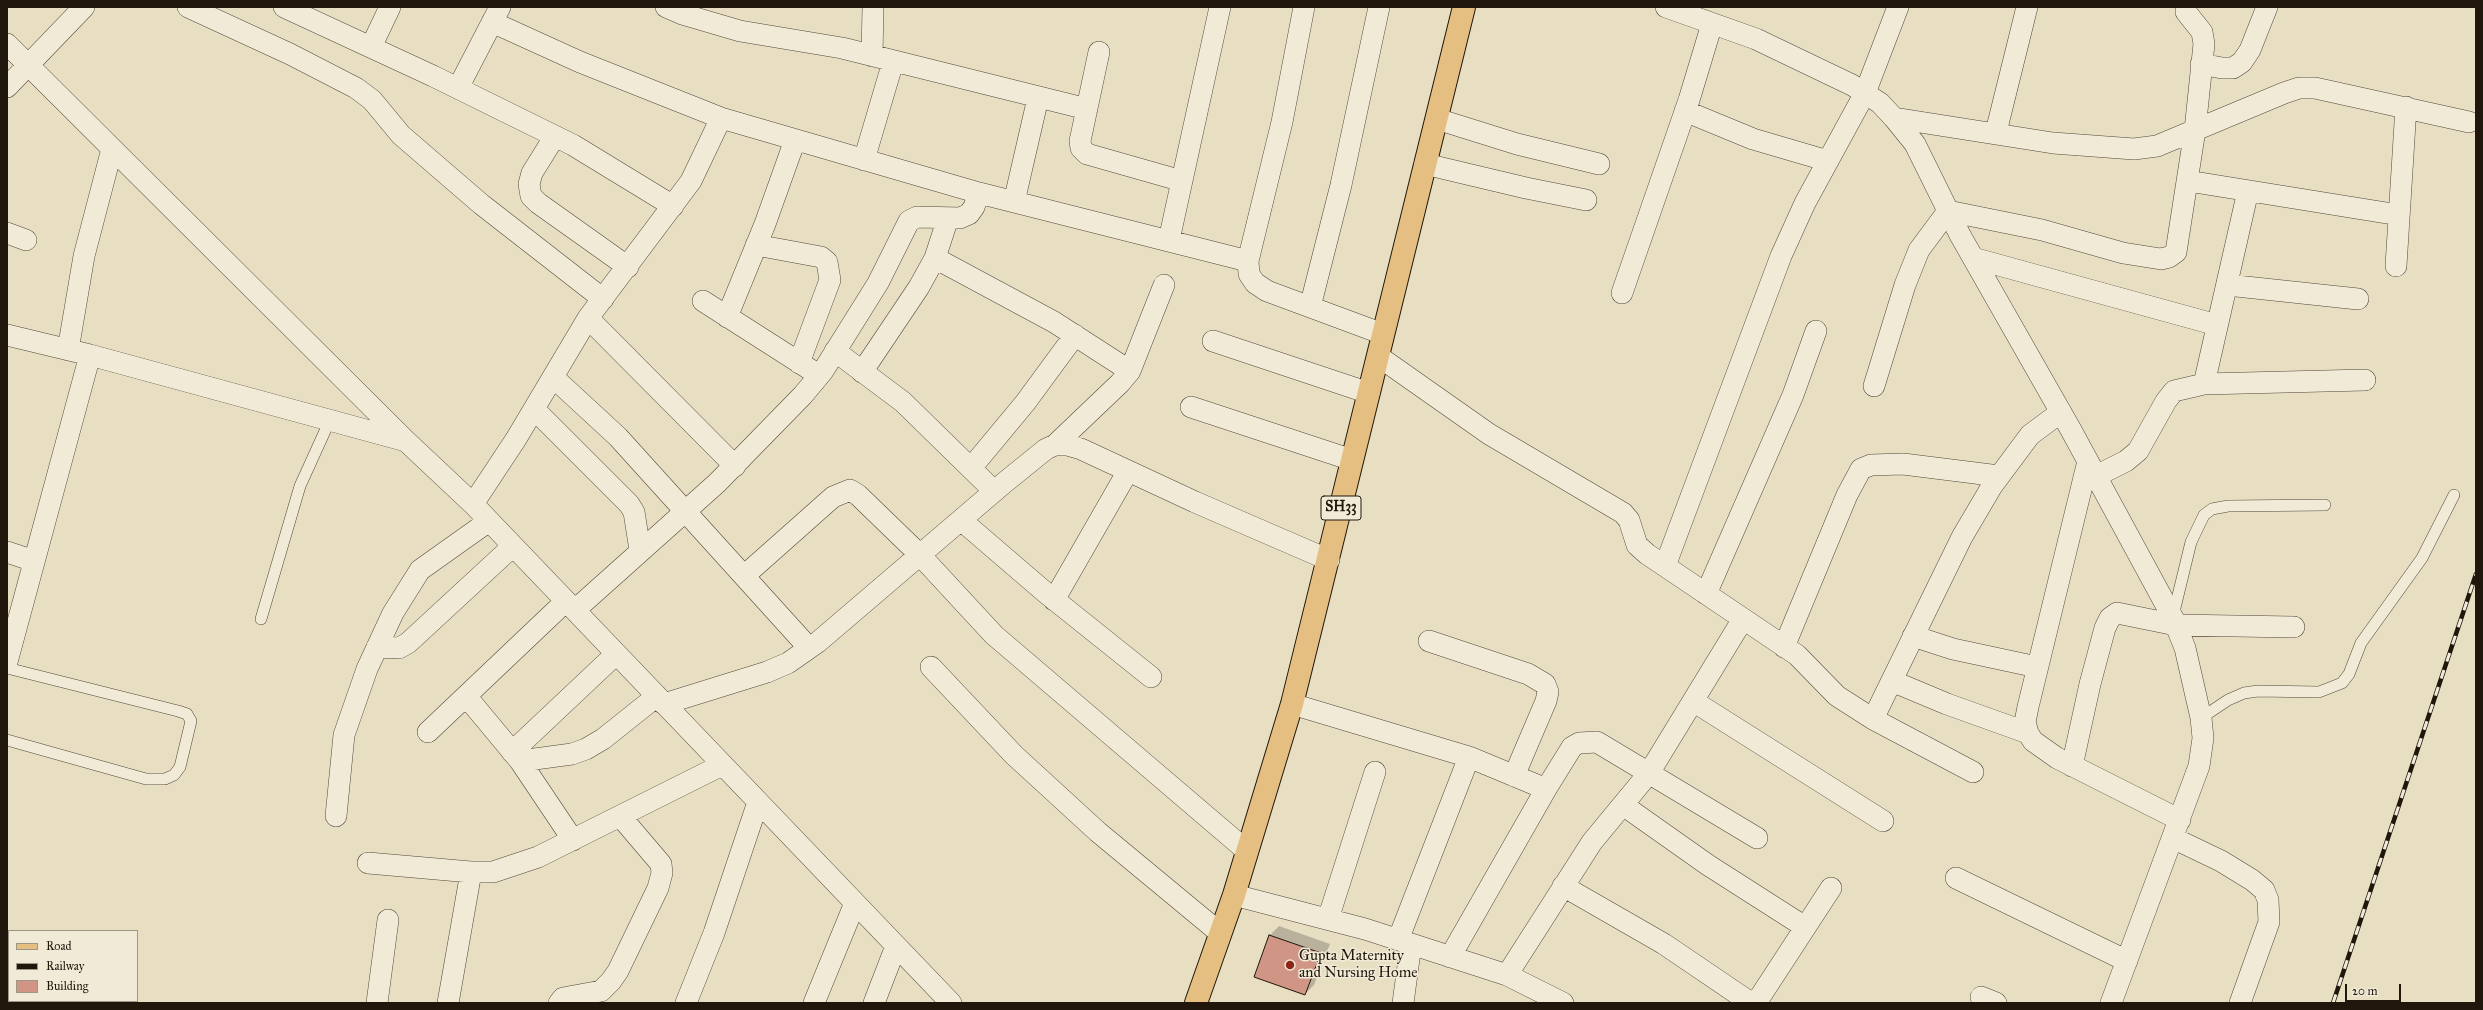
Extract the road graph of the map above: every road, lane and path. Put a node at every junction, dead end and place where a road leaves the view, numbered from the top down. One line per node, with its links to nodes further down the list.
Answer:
1 (84, 7): 24 (street)
2 (188, 7): 67 (street)
3 (284, 7): 19 (street)
4 (390, 7): 19 (street)
5 (873, 7): 21 (street)
6 (1220, 7): 45 (street)
7 (1304, 7): 61 (street)
8 (1379, 7): 70 (street)
9 (1464, 7): 34 (main road, SH33)
10 (1666, 7): 17 (street)
11 (1898, 7): 27 (street)
12 (2027, 7): 37 (street)
13 (2186, 7): 23 (street)
14 (2267, 7): 23 (street)
15 (670, 8): 21 (street)
16 (496, 15): 26 (street); 32 (street)
17 (1712, 24): 27 (street); 31 (street)
18 (7, 44): 24 (street)
19 (371, 47): 26 (street)
20 (1099, 52): 30 (street)
21 (872, 56): 22 (street)
22 (893, 62): 28 (street); 41 (street)
23 (2201, 64): 36 (street)
24 (28, 65): 25 (street); 40 (street)
25 (7, 87)
26 (458, 88): 38 (street)
27 (1865, 93): 33 (street); 42 (street)
28 (1038, 98): 30 (street); 50 (street)
29 (2406, 107): 35 (street); 36 (street); 53 (street)
30 (1087, 109): 45 (street)
31 (1685, 111): 42 (street); 66 (street)
32 (721, 118): 39 (street); 51 (street)
33 (1894, 118): 37 (street); 52 (street)
34 (1437, 119): 43 (main road, SH33); 44 (street)
35 (2469, 122)
36 (2195, 130): 37 (street); 46 (street)
37 (1996, 132)
38 (555, 136): 51 (street); 63 (street)
39 (795, 140): 41 (street); 58 (street)
40 (112, 148): 79 (street); 96 (street)
41 (864, 160): 48 (street)
42 (1828, 161): 117 (street)
43 (1425, 164): 49 (street); 75 (main road, SH33)
44 (1599, 164)
45 (1182, 181): 57 (street)
46 (2188, 181): 47 (street); 52 (street)
47 (2248, 191): 53 (street); 65 (street)
48 (979, 193): 50 (street); 54 (street)
49 (1586, 200)
50 (1014, 202): 57 (street)
51 (673, 206): 63 (street)
52 (1948, 211): 60 (street); 90 (street)
53 (2399, 215): 62 (street)
54 (948, 218): 59 (street); 80 (street)
55 (7, 233): 56 (street)
56 (26, 240)
57 (1169, 240): 61 (street)
58 (756, 245): 71 (street); 83 (street)
59 (935, 258): 77 (street); 85 (street)
60 (1973, 258): 73 (street); 94 (street)
61 (1248, 261): 70 (street)
62 (2396, 266)
63 (628, 267): 67 (street)
64 (1164, 285): 84 (street)
65 (2227, 285): 68 (street); 73 (street)
66 (1622, 293)
67 (603, 299): 72 (street)
68 (2358, 299)
69 (703, 302): 71 (street)
70 (1310, 307): 75 (street)
71 (727, 317): 83 (street)
72 (588, 318): 87 (street); 99 (street)
73 (2217, 326): 89 (street)
74 (1816, 331): 119 (street)
75 (1383, 334): 82 (main road, SH33)
76 (7, 335): 79 (street)
77 (1075, 335): 84 (street); 100 (street)
78 (1213, 341): 91 (street)
79 (68, 350): 81 (street)
80 (836, 352): 85 (street); 86 (street)
81 (90, 355): 95 (street); 116 (street)
82 (1378, 356): 91 (main road, SH33); 117 (street)
83 (800, 363): 86 (street)
84 (1130, 371): 97 (street)
85 (862, 372): 100 (street)
86 (820, 376): 99 (street)
87 (553, 377): 93 (street); 108 (street)
88 (2365, 380): 89 (street)
89 (2204, 384): 101 (street)
90 (1874, 386)
91 (1369, 393): 98 (main road, SH33)
92 (1191, 407): 98 (street)
93 (534, 408): 106 (street); 112 (street)
94 (2061, 412): 101 (street); 103 (street)
95 (330, 420): 96 (street); 122 (lane)
96 (406, 441): 106 (street)
97 (1055, 445): 102 (street); 104 (street)
98 (1352, 460): 115 (main road, SH33)
99 (735, 466): 108 (street)
100 (971, 468): 104 (street)
101 (2092, 469): 124 (street); 134 (street)
102 (1128, 471): 115 (street); 120 (street)
103 (1999, 476): 126 (street); 129 (street)
104 (994, 491): 109 (street)
105 (2454, 495): 141 (lane)
106 (473, 504): 110 (street)
107 (2325, 505): 124 (lane)
108 (685, 511): 112 (street); 118 (street)
109 (961, 520): 114 (street); 120 (street)
110 (489, 521): 111 (street); 128 (street)
111 (513, 546): 121 (street); 128 (street)
112 (640, 550): 121 (street)
113 (7, 552): 116 (street)
114 (920, 555): 118 (street); 130 (street); 163 (street)
115 (1329, 560): 140 (main road, SH33)
116 (34, 561): 132 (street)
117 (1665, 566): 119 (street)
118 (744, 576): 130 (street)
119 (1706, 594): 123 (street)
120 (1054, 600): 135 (street)
121 (571, 606): 131 (street); 137 (street)
122 (261, 619)
123 (1743, 619): 129 (street); 139 (street)
124 (2174, 622): 125 (street); 141 (street); 149 (street)
125 (2294, 627)
126 (1913, 636): 134 (street); 136 (street)
127 (1429, 640): 153 (street)
128 (377, 647): 157 (street)
129 (1784, 647): 142 (street)
130 (809, 648): 138 (street)
131 (616, 654): 138 (street); 146 (street)
132 (7, 661): 145 (lane)
133 (930, 667): 174 (street)
134 (2038, 667): 144 (street)
135 (1151, 677)
136 (1892, 681): 142 (street); 144 (street)
137 (466, 696): 143 (street); 146 (street)
138 (660, 700): 146 (street); 148 (street)
139 (1693, 701): 152 (street); 159 (street)
140 (1292, 704): 147 (street); 163 (main road, SH33)
141 (2201, 718): 160 (street)
142 (1873, 719): 151 (street)
143 (428, 732)
144 (2028, 733): 149 (street)
145 (7, 740)
146 (516, 756): 162 (street)
147 (1469, 757): 153 (street); 175 (street)
148 (722, 765): 155 (street); 158 (street)
149 (2072, 766): 160 (street)
150 (1375, 772): 171 (street)
151 (1972, 772)
152 (1649, 773): 154 (street); 156 (street); 161 (street)
153 (1514, 776): 154 (street)
154 (1546, 789): 177 (street)
155 (758, 802): 170 (street); 183 (street)
156 (1623, 805): 167 (street); 173 (street)
157 (336, 816)
158 (621, 817): 162 (street); 182 (street)
159 (1884, 821)
160 (2176, 829): 178 (street); 193 (street)
161 (1757, 838)
162 (573, 840): 165 (street)
163 (1247, 851): 169 (main road, SH33)
164 (368, 863): 165 (street)
165 (471, 872): 181 (street)
166 (1956, 878): 178 (street)
167 (1563, 886): 179 (street); 190 (street)
168 (1831, 888): 173 (street)
169 (1234, 894): 171 (street); 174 (main road, SH33)
170 (854, 903): 176 (street); 184 (street)
171 (1328, 919): 175 (street)
172 (388, 920): 180 (street)
173 (1805, 927): 191 (street)
174 (1220, 933): 187 (main road, SH33)
175 (1405, 942): 177 (street); 188 (street)
176 (896, 946): 185 (street); 186 (street)
177 (1450, 957): 179 (street)
178 (2127, 961): 192 (street)
179 (1507, 975): 189 (street)
180 (377, 1003)
181 (448, 1003)
182 (560, 1003)
183 (686, 1003)
184 (814, 1003)
185 (874, 1003)
186 (951, 1003)
187 (1196, 1003)
188 (1403, 1003)
189 (1563, 1003)
190 (1751, 1003)
191 (1756, 1003)
192 (2111, 1003)
193 (2240, 1003)

